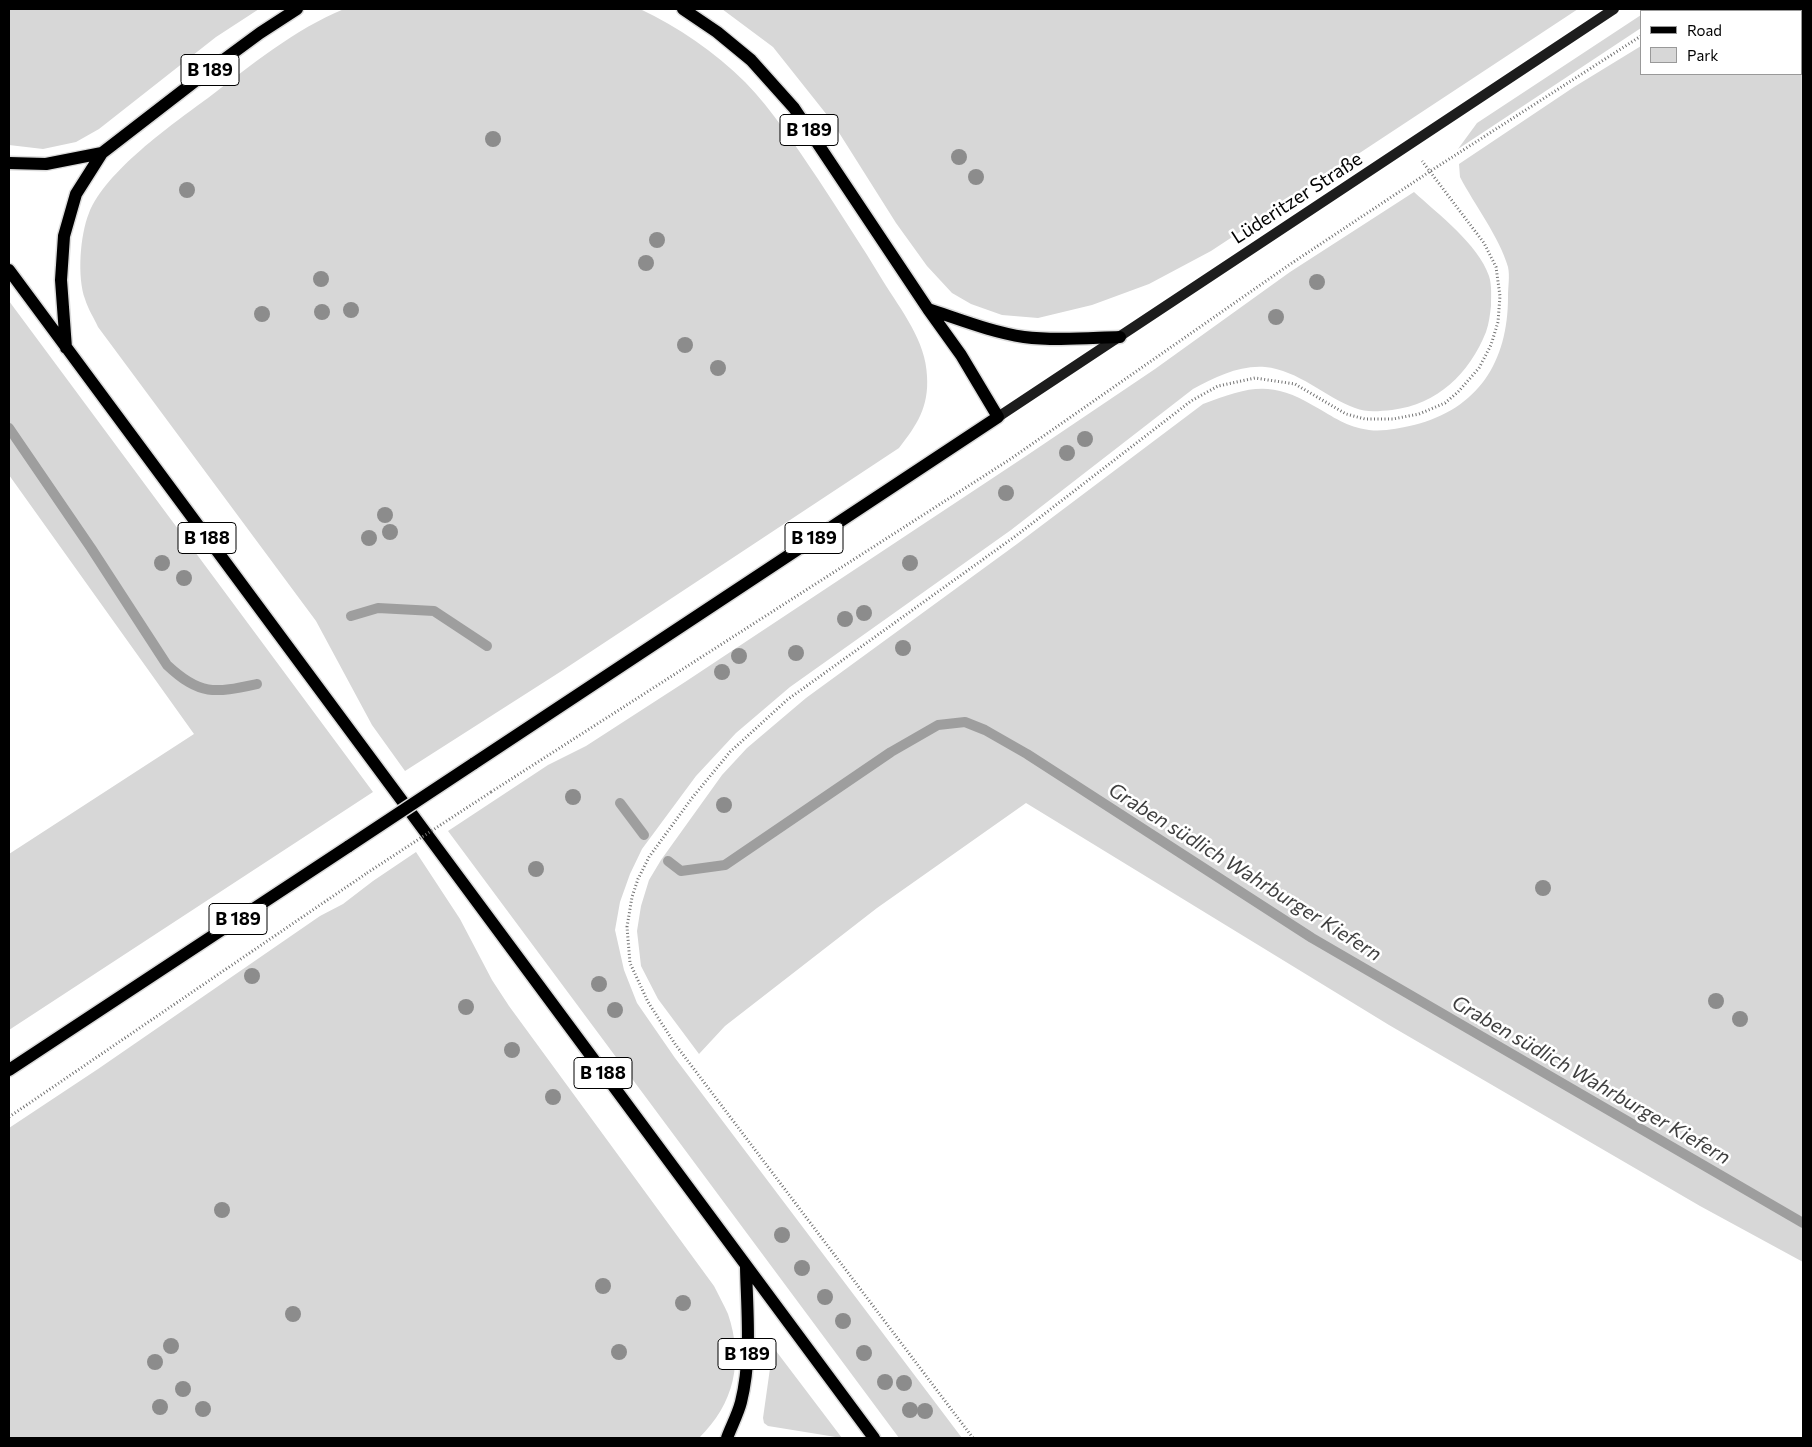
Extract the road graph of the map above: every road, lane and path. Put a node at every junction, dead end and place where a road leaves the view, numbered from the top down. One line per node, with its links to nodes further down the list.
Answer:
1 (297, 9): 6 (main road, B 189)
2 (683, 9): 10 (main road, B 189)
3 (1614, 9): 5 (main road, Lüderitzer Straße)
4 (1640, 37): 8 (path)
5 (1411, 144): 8 (path); 11 (main road, Lüderitzer Straße)
6 (102, 154): 7 (main road, B 189); 12 (main road, B 189)
7 (9, 163)
8 (1429, 172): 15 (path, bridge); 19 (path)
9 (9, 270): 12 (main road)
10 (928, 308): 11 (main road); 13 (main road, B 189)
11 (1120, 337): 13 (main road, Lüderitzer Straße)
12 (66, 348): 16 (main road, B 188)
13 (998, 417): 14 (main road, B 189, bridge)
14 (9, 1070)
15 (9, 1117)
16 (746, 1267): 17 (main road, B 189); 18 (main road, B 188)
17 (726, 1438)
18 (874, 1438)
19 (973, 1438)

